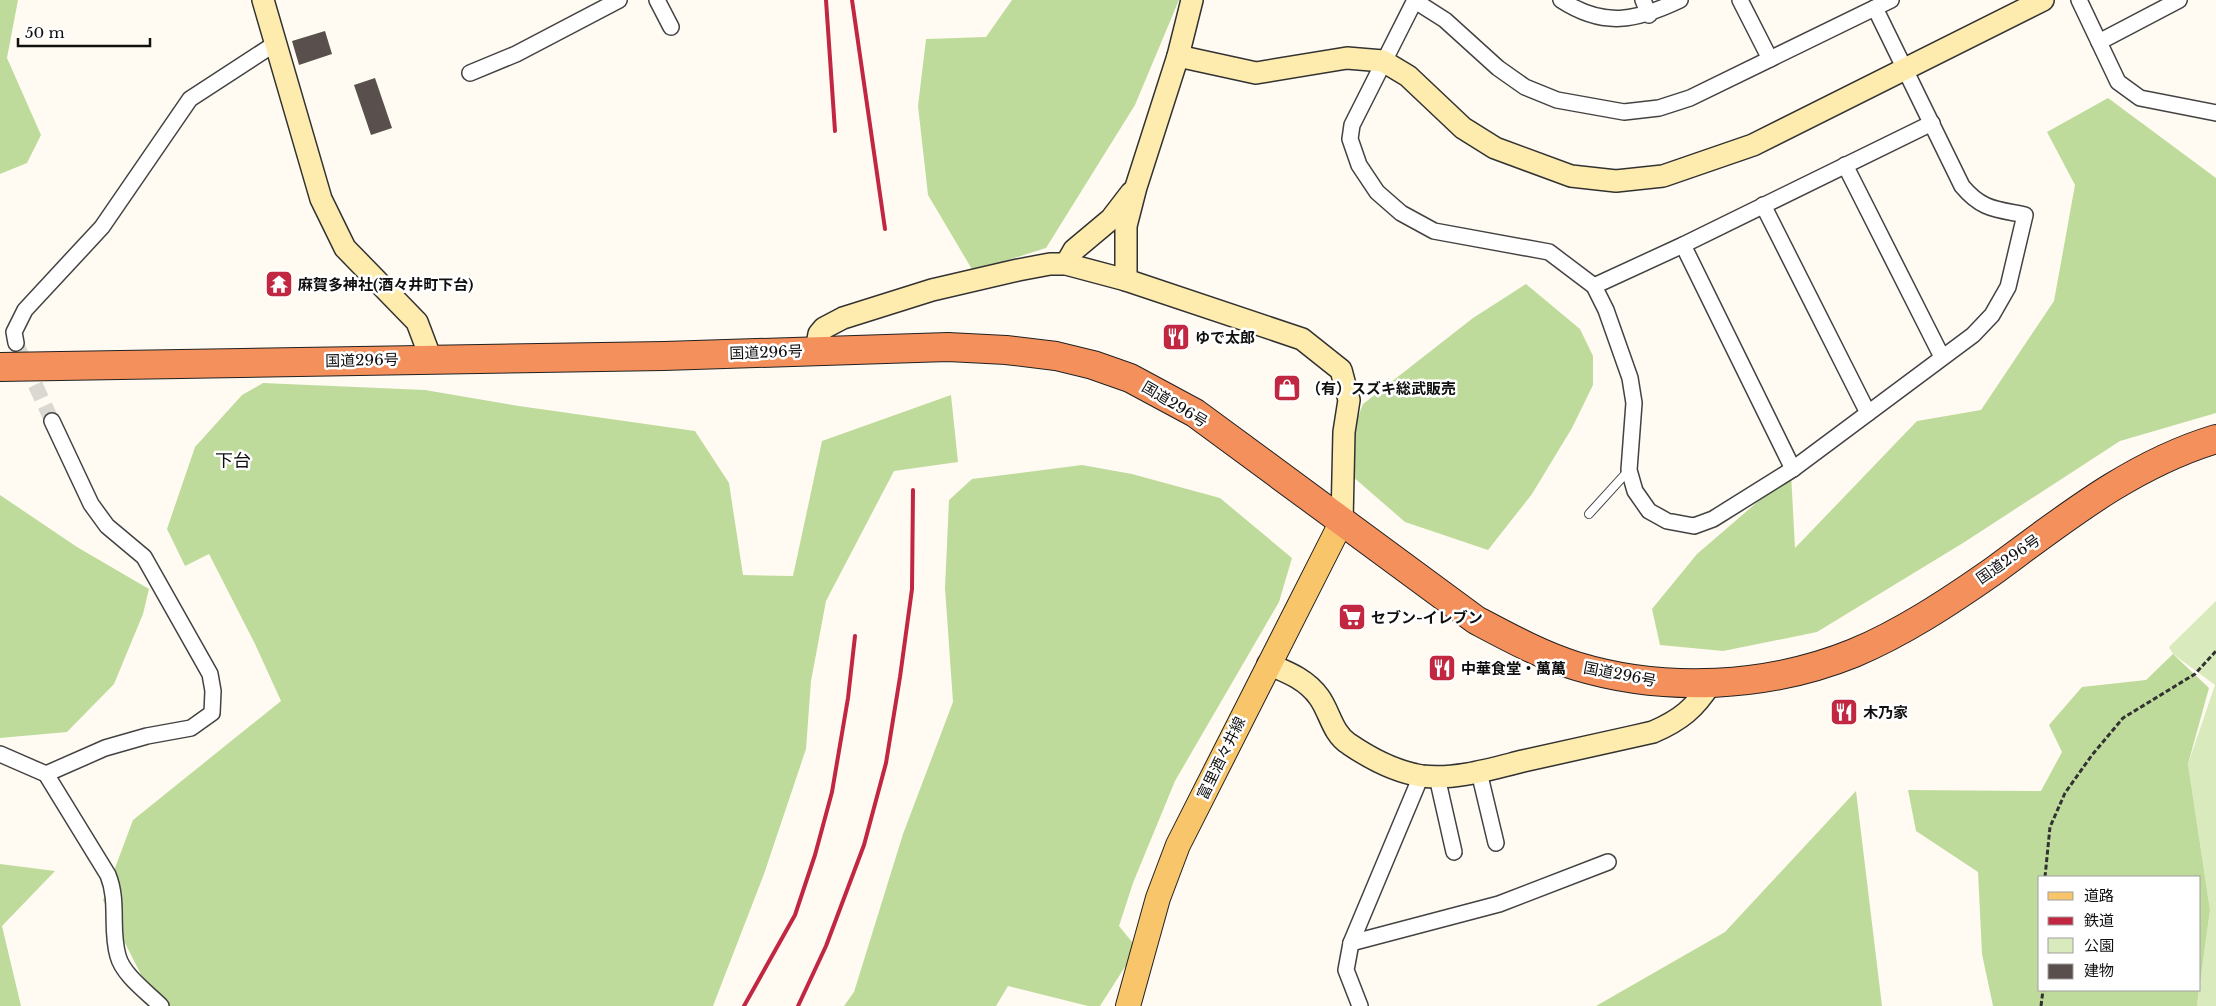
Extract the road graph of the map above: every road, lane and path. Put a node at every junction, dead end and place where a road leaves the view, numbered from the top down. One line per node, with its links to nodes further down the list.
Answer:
1 (263, 0): 18 (street)
2 (619, 0): 23 (street)
3 (656, 0): 16 (street)
4 (1192, 0): 19 (street)
5 (1415, 0): 20 (street); 21 (street)
6 (1561, 0): 15 (street)
7 (1643, 0): 15 (street)
8 (1680, 0): 15 (street)
9 (1740, 0): 20 (street)
10 (1890, 0): 14 (street)
11 (2043, 0): 22 (street)
12 (2079, 0): 17 (street)
13 (2179, 0): 17 (street)
14 (1875, 8): 20 (street); 22 (street)
15 (1649, 15)
16 (671, 27)
17 (2099, 42): 24 (street)
18 (276, 43): 33 (street); 36 (street)
19 (1178, 56): 21 (street); 27 (street)
20 (1770, 59)
21 (1383, 61): 22 (street); 32 (street)
22 (1905, 68): 25 (street)
23 (470, 73)
24 (2216, 113)
25 (1932, 123): 26 (street); 35 (street)
26 (1845, 165): 28 (street); 35 (street)
27 (1136, 186): 30 (street); 31 (street)
28 (1763, 206): 29 (street); 38 (street)
29 (1683, 245): 32 (street); 41 (street)
30 (1066, 264): 31 (street); 34 (street)
31 (1126, 280): 44 (street)
32 (1594, 286): 42 (street)
33 (16, 343)
34 (816, 350): 36 (highway, 国道296号); 44 (highway, 国道296号)
35 (1942, 357): 38 (street)
36 (431, 359): 37 (highway, 国道296号)
37 (0, 367)
38 (1868, 413): 41 (street)
39 (52, 421): 50 (street)
40 (2216, 439): 47 (highway, 国道296号)
41 (1793, 469): 42 (street)
42 (1629, 470): 43 (lane)
43 (1589, 514)
44 (1342, 521): 46 (main road, 富里酒々井線); 47 (highway, 国道296号)
45 (2216, 651): 55 (path)
46 (1268, 664): 51 (street); 59 (main road, 富里酒々井線)
47 (1711, 683): 49 (street)
48 (0, 754): 50 (street)
49 (1479, 772): 51 (street); 52 (street)
50 (46, 774): 58 (street)
51 (1429, 776): 53 (street); 56 (street)
52 (1496, 843)
53 (1454, 852)
54 (1608, 862): 56 (street)
55 (2045, 876)
56 (1350, 943): 60 (street)
57 (2043, 991): 61 (path)
58 (161, 1006)
59 (1128, 1006)
60 (1360, 1006)
61 (2041, 1006)

